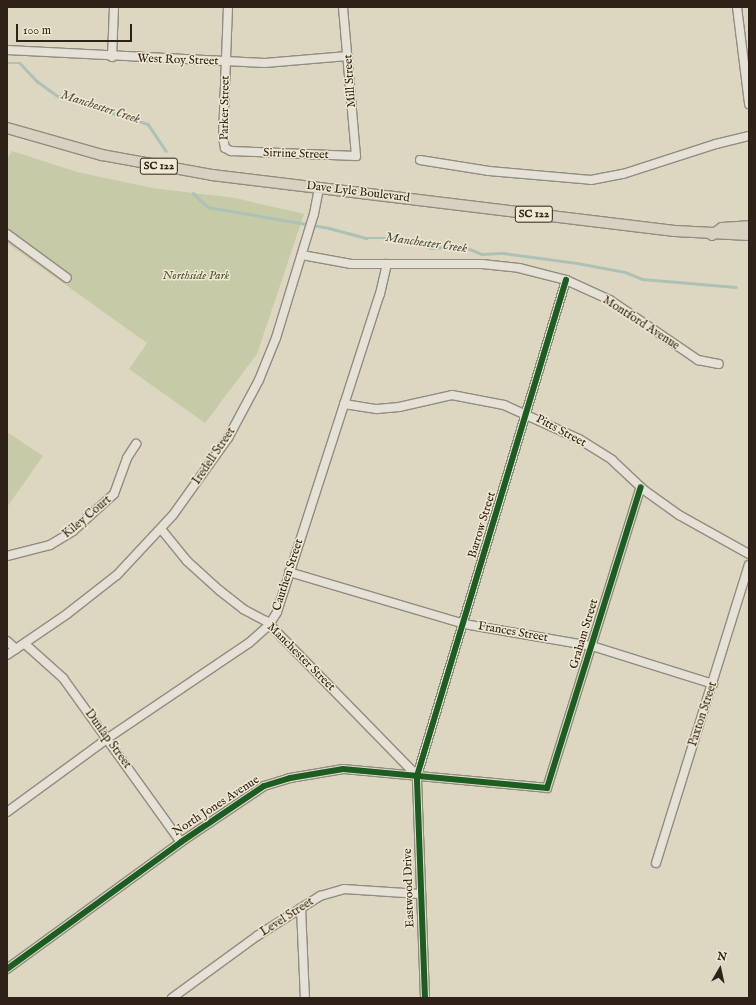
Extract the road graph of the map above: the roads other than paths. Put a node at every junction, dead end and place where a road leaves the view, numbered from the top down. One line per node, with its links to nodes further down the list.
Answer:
1 (114, 7): 7 (street)
2 (228, 7): 8 (street, Parker Street)
3 (343, 7): 6 (street, Mill Street)
4 (737, 7): 9 (street)
5 (7, 50): 7 (street, West Roy Street)
6 (348, 56): 8 (street, West Roy Street); 13 (street, Mill Street)
7 (112, 57): 8 (street, West Roy Street)
8 (226, 62): 12 (street, Parker Street)
9 (749, 104)
10 (7, 128): 15 (main road, Dave Lyle Boulevard / SC 122)
11 (749, 136): 14 (street)
12 (237, 152): 13 (street, Sirrine Street)
13 (356, 156)
14 (420, 160)
15 (319, 188): 18 (main road, Dave Lyle Boulevard / SC 122); 20 (street, Iredell Street)
16 (749, 226): 18 (main road, Dave Lyle Boulevard / SC 122)
17 (7, 234): 22 (street)
18 (712, 235): 19 (main road, Dave Lyle Boulevard / SC 122)
19 (749, 236)
20 (302, 255): 21 (street, Montford Avenue); 29 (street, Iredell Street)
21 (387, 264): 23 (street, Montford Avenue); 25 (street, Cauthen Street)
22 (68, 278)
23 (566, 280): 24 (street, Montford Avenue); 26 (street, Barrow Street)
24 (719, 364)
25 (344, 404): 26 (street, Pitts Street); 33 (street, Cauthen Street)
26 (527, 414): 28 (street, Pitts Street); 34 (street, Barrow Street)
27 (136, 444): 31 (street, Kiley Court)
28 (641, 487): 30 (street, Pitts Street); 38 (street, Graham Street)
29 (161, 528): 35 (street, Manchester Street); 37 (street, Iredell Street)
30 (749, 554)
31 (7, 556)
32 (749, 565): 41 (street, Paxton Street)
33 (289, 572): 34 (street, Frances Street); 35 (street, Cauthen Street)
34 (464, 624): 38 (street, Frances Street); 43 (street, Barrow Street)
35 (270, 625): 42 (street, Cauthen Street); 43 (street, Manchester Street)
36 (7, 642): 39 (street)
37 (25, 644): 39 (street, Iredell Street); 42 (street, Dunlap Street)
38 (592, 646): 41 (street, Frances Street); 44 (street, Graham Street)
39 (16, 649): 40 (street, Iredell Street)
40 (7, 655)
41 (713, 684): 47 (street, Paxton Street)
42 (108, 738): 45 (street, Cauthen Street); 46 (street, Dunlap Street)
43 (417, 776): 44 (street, North Jones Avenue); 46 (street, North Jones Avenue); 48 (street, Eastwood Drive)
44 (547, 788)
45 (7, 812)
46 (181, 842): 50 (street, North Jones Avenue)
47 (656, 863)
48 (420, 894): 49 (street, Level Street); 53 (street, Eastwood Drive)
49 (301, 908): 51 (street, Level Street); 52 (street)
50 (7, 969)
51 (172, 998)
52 (305, 998)
53 (425, 998)

